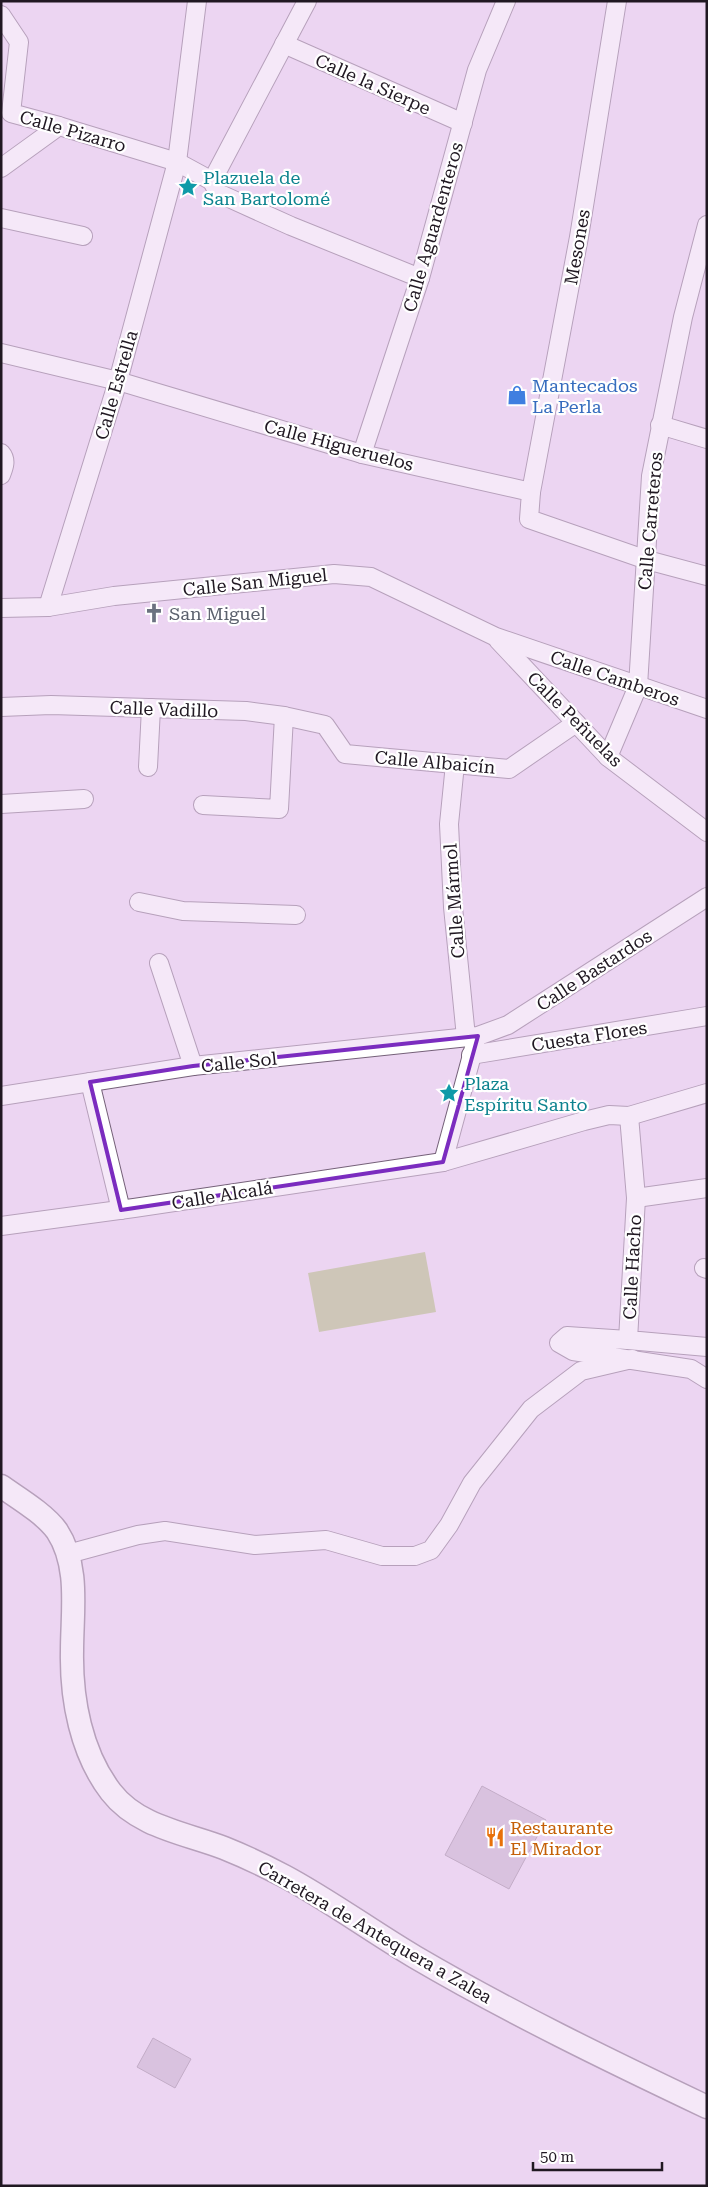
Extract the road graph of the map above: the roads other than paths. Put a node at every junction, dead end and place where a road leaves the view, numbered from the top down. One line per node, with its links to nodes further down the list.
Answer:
1 (197, 1): 9 (street, Calle Estrella)
2 (307, 1): 6 (street)
3 (506, 1): 7 (street, Calle Aguardenteros)
4 (617, 1): 24 (street, Mesones)
5 (1, 14): 8 (street, Calle Pizarro)
6 (284, 44): 7 (street, Calle la Sierpe); 11 (street)
7 (463, 124): 15 (street, Calle Aguardenteros)
8 (59, 126): 9 (street, Calle Pizarro); 10 (street)
9 (177, 162): 11 (street, Calle Pizarro); 18 (street, Calle Estrella)
10 (1, 168)
11 (212, 181): 15 (street, Calle Pizarro)
12 (1, 218): 14 (street)
13 (707, 225): 16 (street, Calle Carreteros)
14 (83, 236)
15 (420, 278): 22 (street, Calle Aguardenteros)
16 (700, 286): 19 (street, Calle Carreteros)
17 (1, 353): 18 (street, Calle Higueruelos)
18 (118, 381): 22 (street, Calle Higueruelos); 27 (street, Calle Estrella)
19 (660, 425): 20 (street); 25 (street, Calle Carreteros)
20 (707, 440)
21 (1, 453): 23 (street)
22 (362, 454): 24 (street, Calle Higueruelos)
23 (1, 475)
24 (532, 492): 25 (street)
25 (647, 560): 26 (street); 30 (street, Calle Carreteros)
26 (707, 576)
27 (48, 607): 28 (street, Calle San Miguel); 29 (street, Calle San Miguel)
28 (1, 608)
29 (496, 637): 30 (street, Calle Camberos); 35 (street, Calle Peñuelas)
30 (638, 686): 33 (street, Calle Camberos); 37 (street, Calle Carreteros)
31 (1, 707): 32 (street, Calle Vadillo)
32 (151, 708): 34 (street, Calle Vadillo); 39 (street)
33 (707, 709)
34 (284, 716): 36 (street, Calle Vadillo); 42 (street)
35 (576, 723): 37 (street, Calle Peñuelas); 38 (street, Calle Albaicín)
36 (326, 725): 38 (street, Calle Albaicín)
37 (608, 757): 43 (street, Calle Peñuelas)
38 (455, 764): 49 (street, Calle Mármol)
39 (148, 766)
40 (84, 799): 41 (street)
41 (1, 804)
42 (203, 805)
43 (707, 832)
44 (707, 897): 49 (street, Calle Bastardos)
45 (139, 902): 46 (street)
46 (296, 915)
47 (159, 963): 51 (street)
48 (707, 1016): 50 (street, Cuesta Flores)
49 (472, 1037): 50 (street); 51 (street, Calle Sol)
50 (471, 1055): 56 (street)
51 (193, 1066): 52 (street, Calle Sol)
52 (90, 1082): 54 (street, Calle Sol); 59 (street)
53 (707, 1093): 55 (street, Calle Alcalá)
54 (1, 1096)
55 (629, 1116): 56 (street, Calle Alcalá); 58 (street, Calle Hacho)
56 (443, 1162): 59 (street, Calle Alcalá)
57 (707, 1188): 58 (street)
58 (636, 1198): 61 (street, Calle Hacho)
59 (121, 1210): 60 (street, Calle Alcalá)
60 (1, 1226)
61 (628, 1340): 62 (street, Calle Hacho); 63 (street)
62 (707, 1347)
63 (632, 1359): 64 (street); 66 (street)
64 (707, 1379)
65 (1, 1486): 66 (main road, Carretera de Antequera a Zalea)
66 (68, 1554): 67 (main road, Carretera de Antequera a Zalea)
67 (707, 2107)

